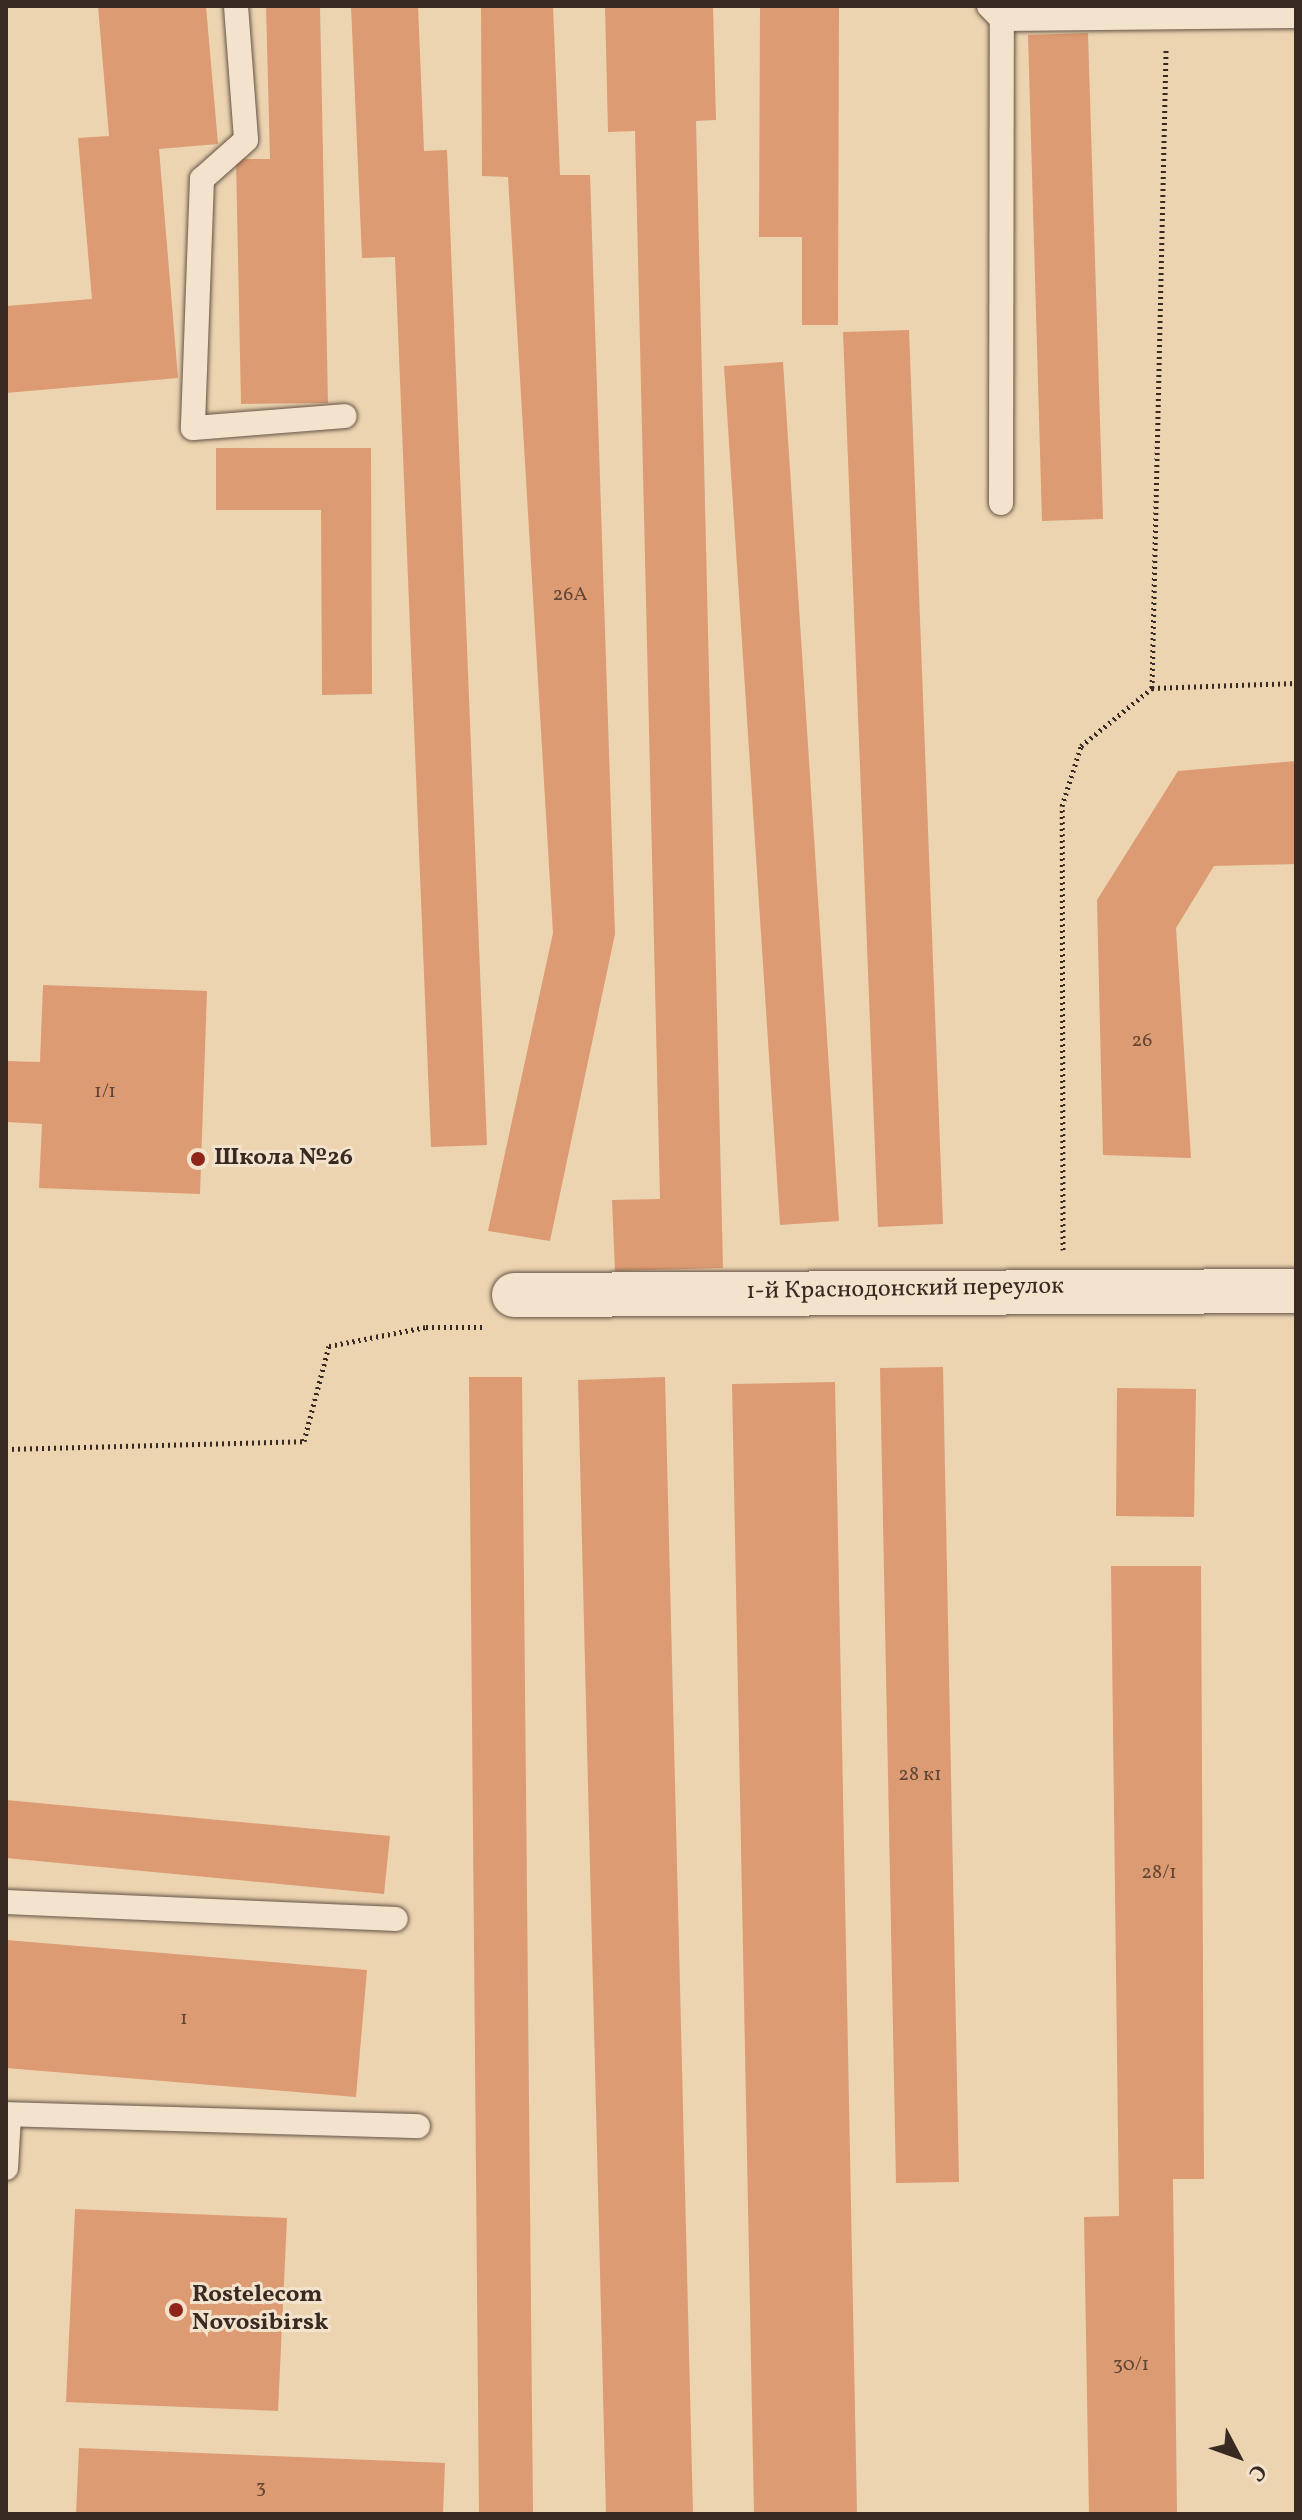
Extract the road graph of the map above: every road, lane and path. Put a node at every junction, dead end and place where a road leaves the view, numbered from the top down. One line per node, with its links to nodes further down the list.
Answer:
1 (236, 6): 5 (lane)
2 (996, 12): 4 (lane); 6 (lane)
3 (1296, 16): 4 (lane)
4 (1167, 17): 8 (path)
5 (345, 416)
6 (1001, 503)
7 (1296, 683): 8 (path)
8 (1152, 688): 9 (path)
9 (1063, 1287): 10 (street, 1-й Краснодонский переулок); 11 (street, 1-й Краснодонский переулок)
10 (1296, 1291)
11 (514, 1295)
12 (426, 1327): 13 (path)
13 (6, 1449)
14 (6, 1902): 15 (lane)
15 (396, 1919)
16 (8, 2115): 17 (lane); 18 (lane)
17 (418, 2126)
18 (6, 2168)

